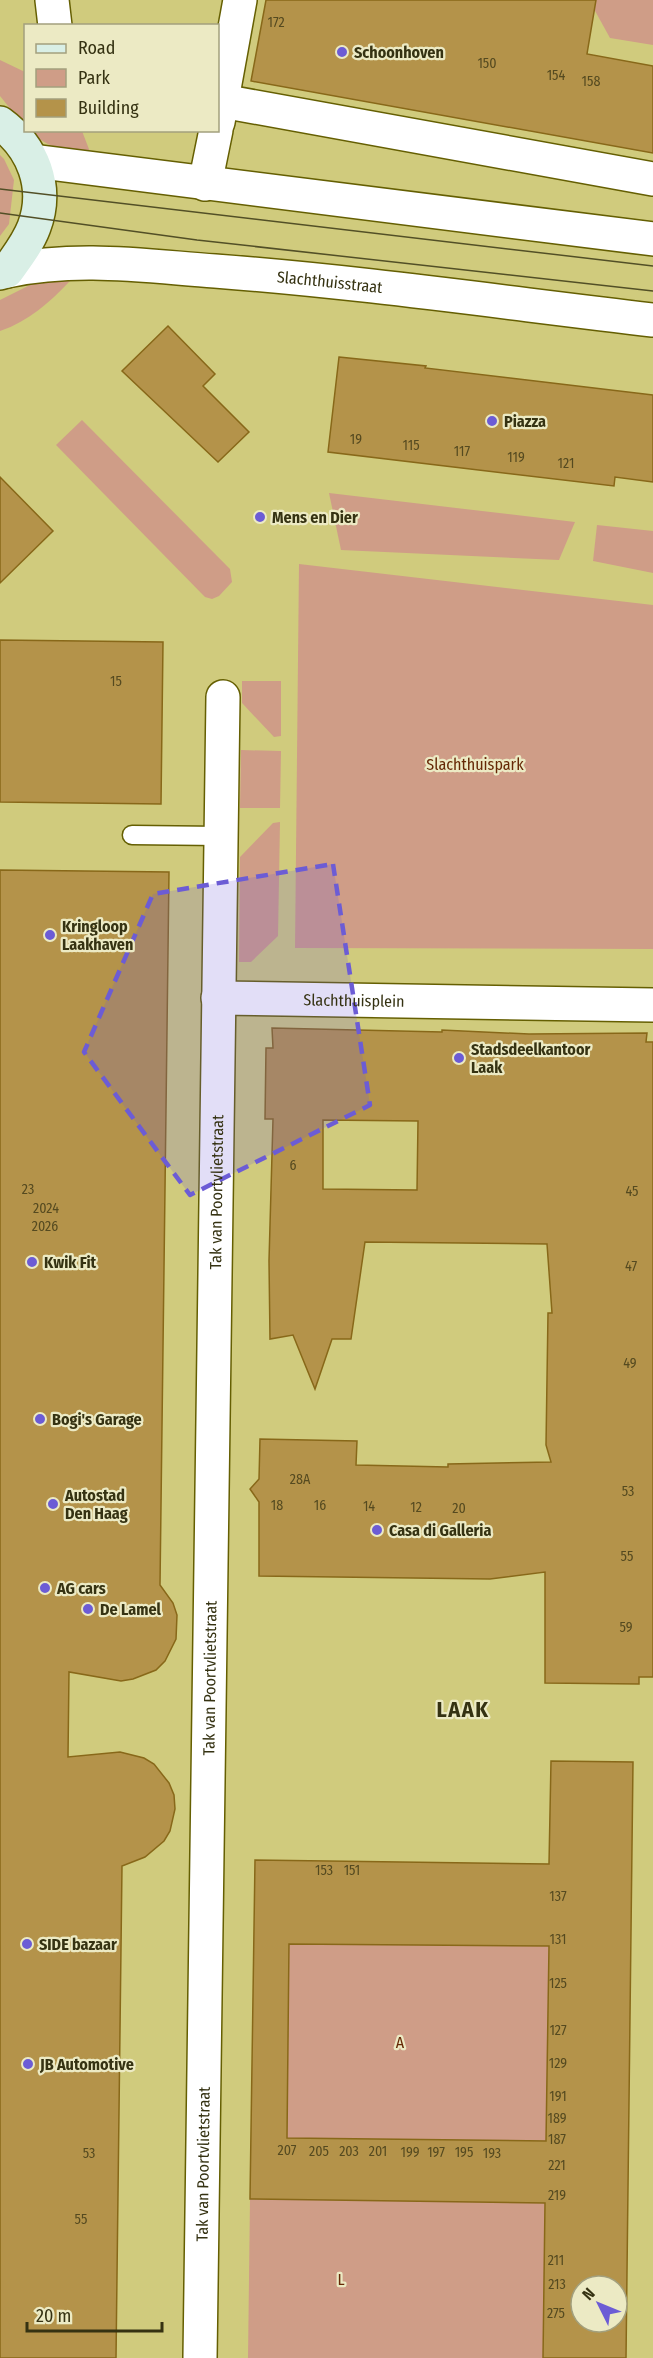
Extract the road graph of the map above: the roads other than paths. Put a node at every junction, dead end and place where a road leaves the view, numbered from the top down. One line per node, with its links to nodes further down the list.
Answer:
1 (52, 0): 3 (street)
2 (240, 0): 4 (street)
3 (56, 24)
4 (219, 108)
5 (219, 113): 9 (street)
6 (0, 123): 8 (street)
7 (215, 132): 10 (street)
8 (33, 161): 10 (street); 12 (street)
9 (653, 179)
10 (205, 184): 11 (street)
11 (653, 239)
12 (4, 272): 13 (street, Slachthuisstraat)
13 (653, 320)
14 (223, 697): 16 (street)
15 (132, 835): 16 (lane)
16 (220, 836): 17 (street)
17 (218, 998): 18 (street, Slachthuisplein); 19 (street, Tak van Poortvlietstraat)
18 (653, 1005)
19 (200, 2358)

